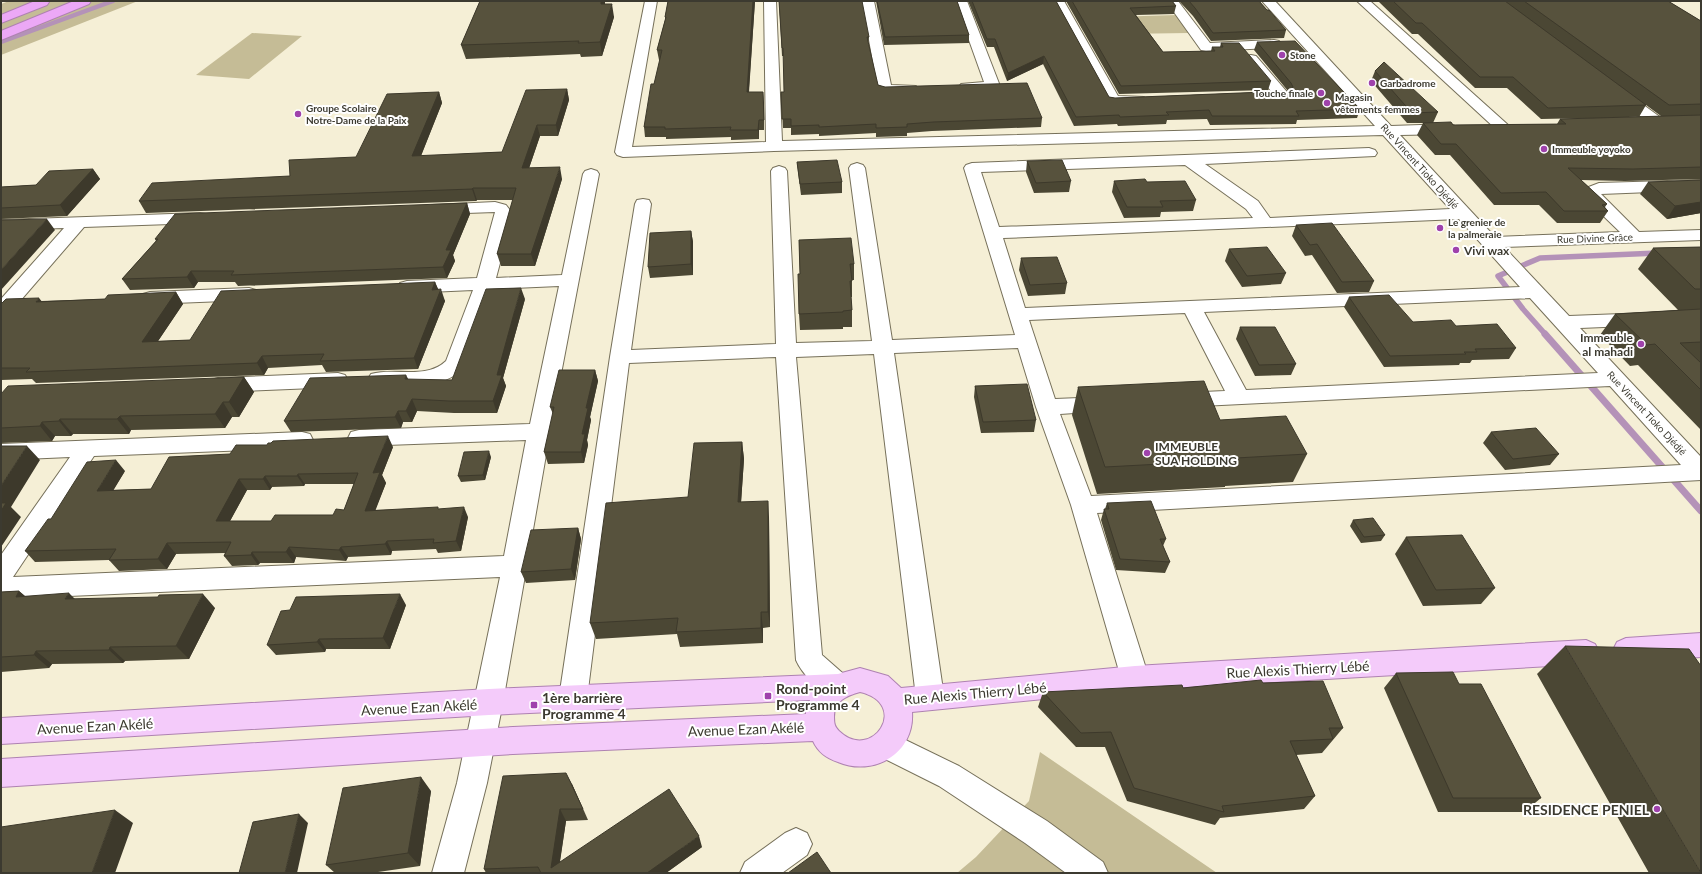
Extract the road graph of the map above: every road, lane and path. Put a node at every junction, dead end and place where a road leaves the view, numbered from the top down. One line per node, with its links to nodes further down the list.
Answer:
1 (46, 1): 11 (highway)
2 (85, 1): 12 (highway)
3 (650, 1): 24 (street)
4 (770, 1): 24 (street)
5 (868, 1): 17 (street)
6 (961, 1): 16 (street)
7 (1058, 1): 19 (street)
8 (1172, 1): 14 (street)
9 (1268, 1): 13 (street, Rue Vincent Tioko Djédjé)
10 (1363, 1): 21 (street)
11 (1, 19)
12 (1, 36)
13 (1301, 43): 14 (street); 23 (street, Rue Vincent Tioko Djédjé)
14 (1240, 45): 18 (street)
15 (1608, 85): 20 (street)
16 (955, 88)
17 (924, 89)
18 (1244, 96)
19 (1151, 100)
20 (1635, 123)
21 (1502, 127): 22 (street); 23 (street)
22 (1517, 127)
23 (1388, 131): 24 (street); 33 (street, Rue Vincent Tioko Djédjé)
24 (774, 146)
25 (1369, 153): 26 (street)
26 (1189, 160): 36 (street); 38 (street)
27 (857, 168): 55 (street)
28 (779, 171): 56 (street)
29 (591, 174): 42 (street)
30 (1701, 185): 40 (street)
31 (643, 204): 57 (street)
32 (418, 210): 43 (street)
33 (1463, 214): 36 (street); 41 (street, Rue Vincent Tioko Djédjé)
34 (220, 217): 35 (street)
35 (78, 223): 37 (street); 49 (street)
36 (1266, 223): 38 (street)
37 (1, 225)
38 (992, 233): 51 (street)
39 (1701, 235): 40 (street, Rue Divine Grâce)
40 (1634, 237): 41 (street, Rue Divine Grâce)
41 (1490, 242): 45 (street, Rue Vincent Tioko Djédjé)
42 (570, 280): 43 (street); 64 (street)
43 (485, 284): 44 (street); 59 (street)
44 (390, 288)
45 (1535, 292): 50 (street); 53 (street, Rue Vincent Tioko Djédjé)
46 (262, 293): 47 (street)
47 (135, 298)
48 (31, 302): 49 (street)
49 (4, 307)
50 (1192, 307): 51 (street); 60 (street)
51 (1018, 314): 54 (street)
52 (1701, 317): 53 (street)
53 (1563, 322): 58 (street, Rue Vincent Tioko Djédjé)
54 (1026, 341): 55 (street); 63 (street)
55 (884, 347): 56 (street); 75 (street)
56 (786, 352): 57 (street); 74 (street)
57 (620, 357): 76 (street)
58 (1615, 379): 60 (street); 67 (street, Rue Vincent Tioko Djédjé)
59 (198, 385)
60 (1239, 397): 61 (street)
61 (1162, 401)
62 (1123, 403): 63 (street)
63 (1046, 407): 68 (street)
64 (540, 432): 65 (street); 69 (street)
65 (88, 448): 66 (street); 70 (street)
66 (1, 452)
67 (1701, 472): 68 (street)
68 (1083, 505): 73 (street)
69 (514, 566): 71 (street); 78 (street)
70 (1, 575)
71 (1, 588)
72 (1701, 645): 73 (main road, Rue Alexis Thierry Lébé)
73 (1135, 678): 75 (main road, Rue Alexis Thierry Lébé)
74 (837, 686): 76 (main road, Avenue Ezan Akélé); 77 (main road); 79 (main road)
75 (930, 697): 77 (main road, Rue Alexis Thierry Lébé)
76 (573, 698): 78 (main road, Avenue Ezan Akélé)
77 (895, 701): 82 (main road)
78 (488, 702): 80 (main road, Avenue Ezan Akélé); 81 (street)
79 (820, 727): 81 (main road, Avenue Ezan Akélé); 82 (main road)
80 (1, 731)
81 (479, 742): 83 (main road, Avenue Ezan Akélé); 85 (street)
82 (887, 744): 87 (street)
83 (1, 773)
84 (796, 844): 86 (street)
85 (448, 873)
86 (756, 873)
87 (1092, 873)

